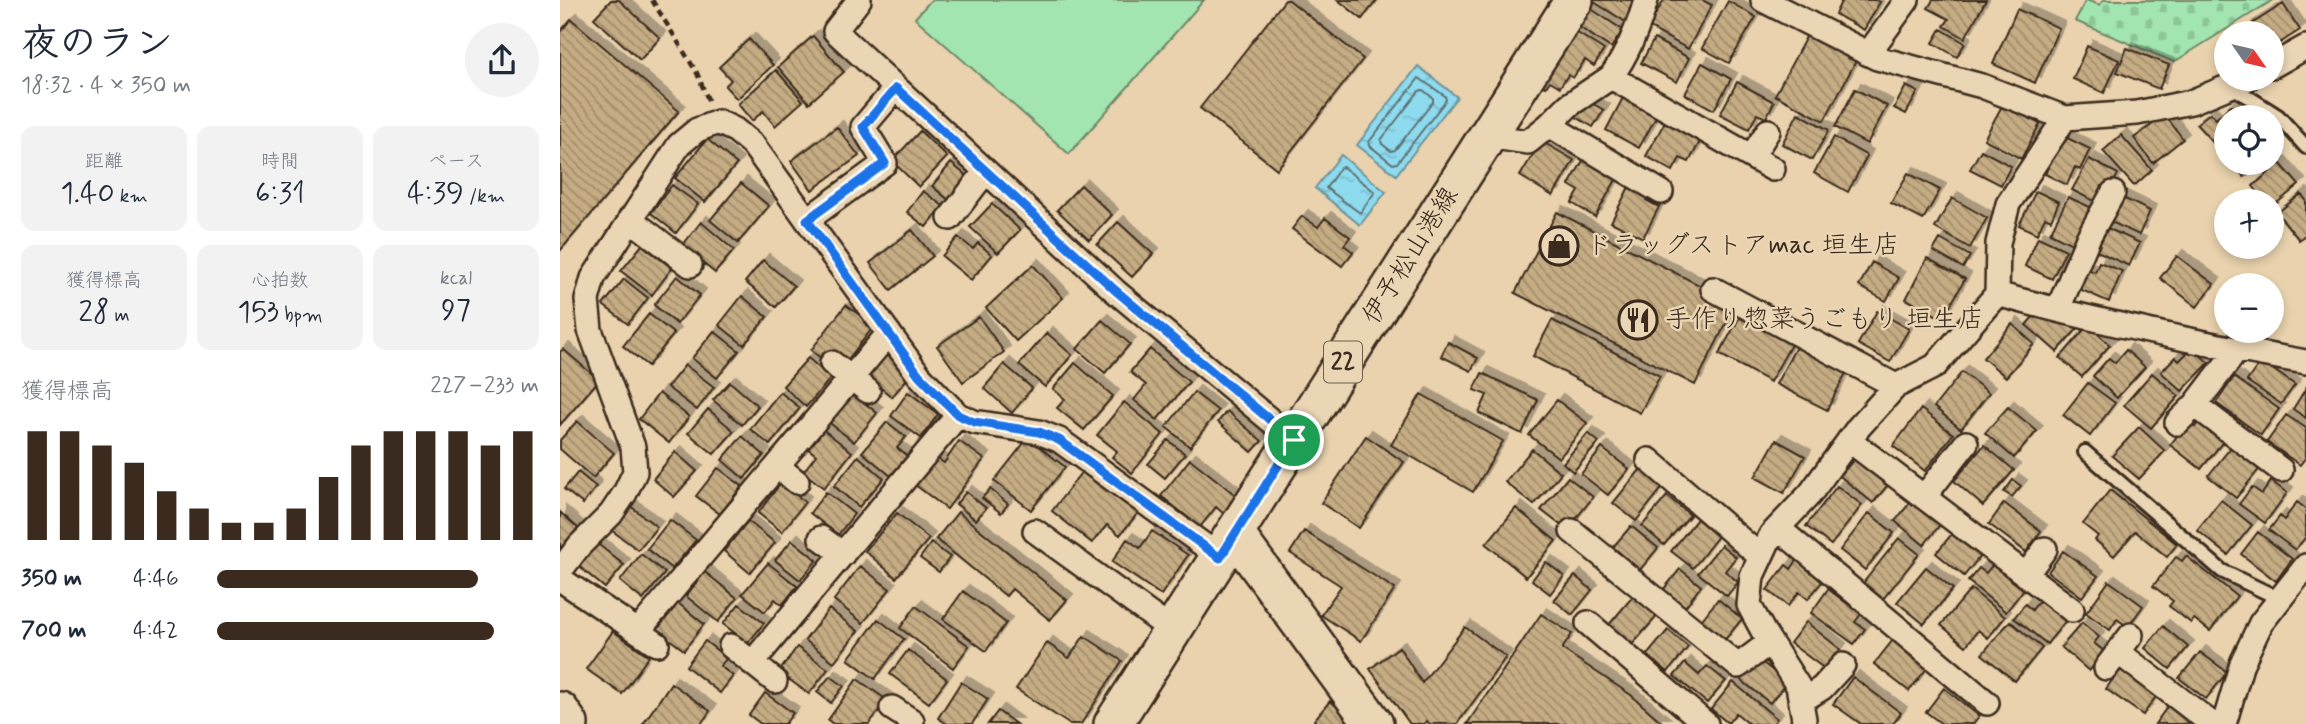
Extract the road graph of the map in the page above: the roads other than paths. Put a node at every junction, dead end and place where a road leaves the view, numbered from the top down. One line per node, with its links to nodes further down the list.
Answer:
1 (859, 0): 10 (street)
2 (1574, 0): 16 (main road, 伊予松山港線 / 22)
3 (1646, 0): 9 (street)
4 (1765, 0): 7 (street)
5 (1907, 0): 7 (street)
6 (2306, 47): 8 (street)
7 (1868, 54): 13 (street)
8 (2284, 59)
9 (1611, 77): 14 (street); 18 (street)
10 (896, 88): 20 (street); 25 (street)
11 (2217, 91): 13 (street)
12 (2249, 91): 17 (lane)
13 (2065, 118): 28 (street)
14 (1549, 125): 16 (street); 21 (street)
15 (1768, 131): 18 (street)
16 (1487, 136): 39 (main road, 伊予松山港線 / 22)
17 (2306, 147)
18 (1752, 156): 19 (street)
19 (1773, 169)
20 (986, 171): 23 (street); 39 (street)
21 (1661, 192)
22 (2113, 193): 29 (street)
23 (950, 218)
24 (630, 219): 25 (street); 26 (street); 57 (street)
25 (807, 220): 30 (street)
26 (690, 265)
27 (1713, 289): 35 (street)
28 (1997, 293): 29 (street); 35 (street)
29 (2057, 309): 31 (street)
30 (889, 333): 34 (street); 37 (street)
31 (2237, 350): 32 (street); 36 (street)
32 (2306, 362)
33 (832, 363): 34 (street)
34 (860, 384): 44 (street)
35 (1896, 386): 40 (street)
36 (2195, 405): 38 (street); 45 (street)
37 (958, 415): 52 (street); 54 (street)
38 (2177, 423)
39 (1294, 440): 52 (main road, 伊予松山港線 / 22)
40 (1849, 440): 47 (street); 48 (street)
41 (1966, 443): 47 (street)
42 (2085, 452): 60 (lane)
43 (1649, 460): 55 (street)
44 (777, 466): 46 (street); 59 (street)
45 (2281, 470)
46 (797, 482)
47 (1924, 497): 58 (street)
48 (1778, 528): 55 (street); 70 (street)
49 (1035, 531): 63 (street)
50 (1587, 534): 64 (street)
51 (821, 538): 54 (street)
52 (1228, 546): 63 (main road, 伊予松山港線 / 22); 77 (main road)
53 (2045, 549): 58 (street)
54 (843, 554): 67 (street)
55 (1761, 557): 64 (street)
56 (2306, 566): 60 (street)
57 (560, 571)
58 (2026, 575): 61 (street)
59 (560, 579)
60 (2280, 599): 80 (street)
61 (2072, 610)
62 (1588, 623): 78 (street)
63 (1172, 631): 76 (main road, 伊予松山港線 / 22)
64 (1770, 642): 73 (street)
65 (731, 646): 67 (street)
66 (2118, 651): 79 (street)
67 (752, 663): 69 (street)
68 (1843, 665): 73 (street)
69 (775, 681)
70 (1987, 703)
71 (892, 708): 75 (street)
72 (560, 711): 74 (main road)
73 (1802, 713)
74 (569, 724)
75 (910, 724)
76 (1113, 724)
77 (1374, 724)
78 (1706, 724)
79 (2212, 724)
80 (2224, 724)

